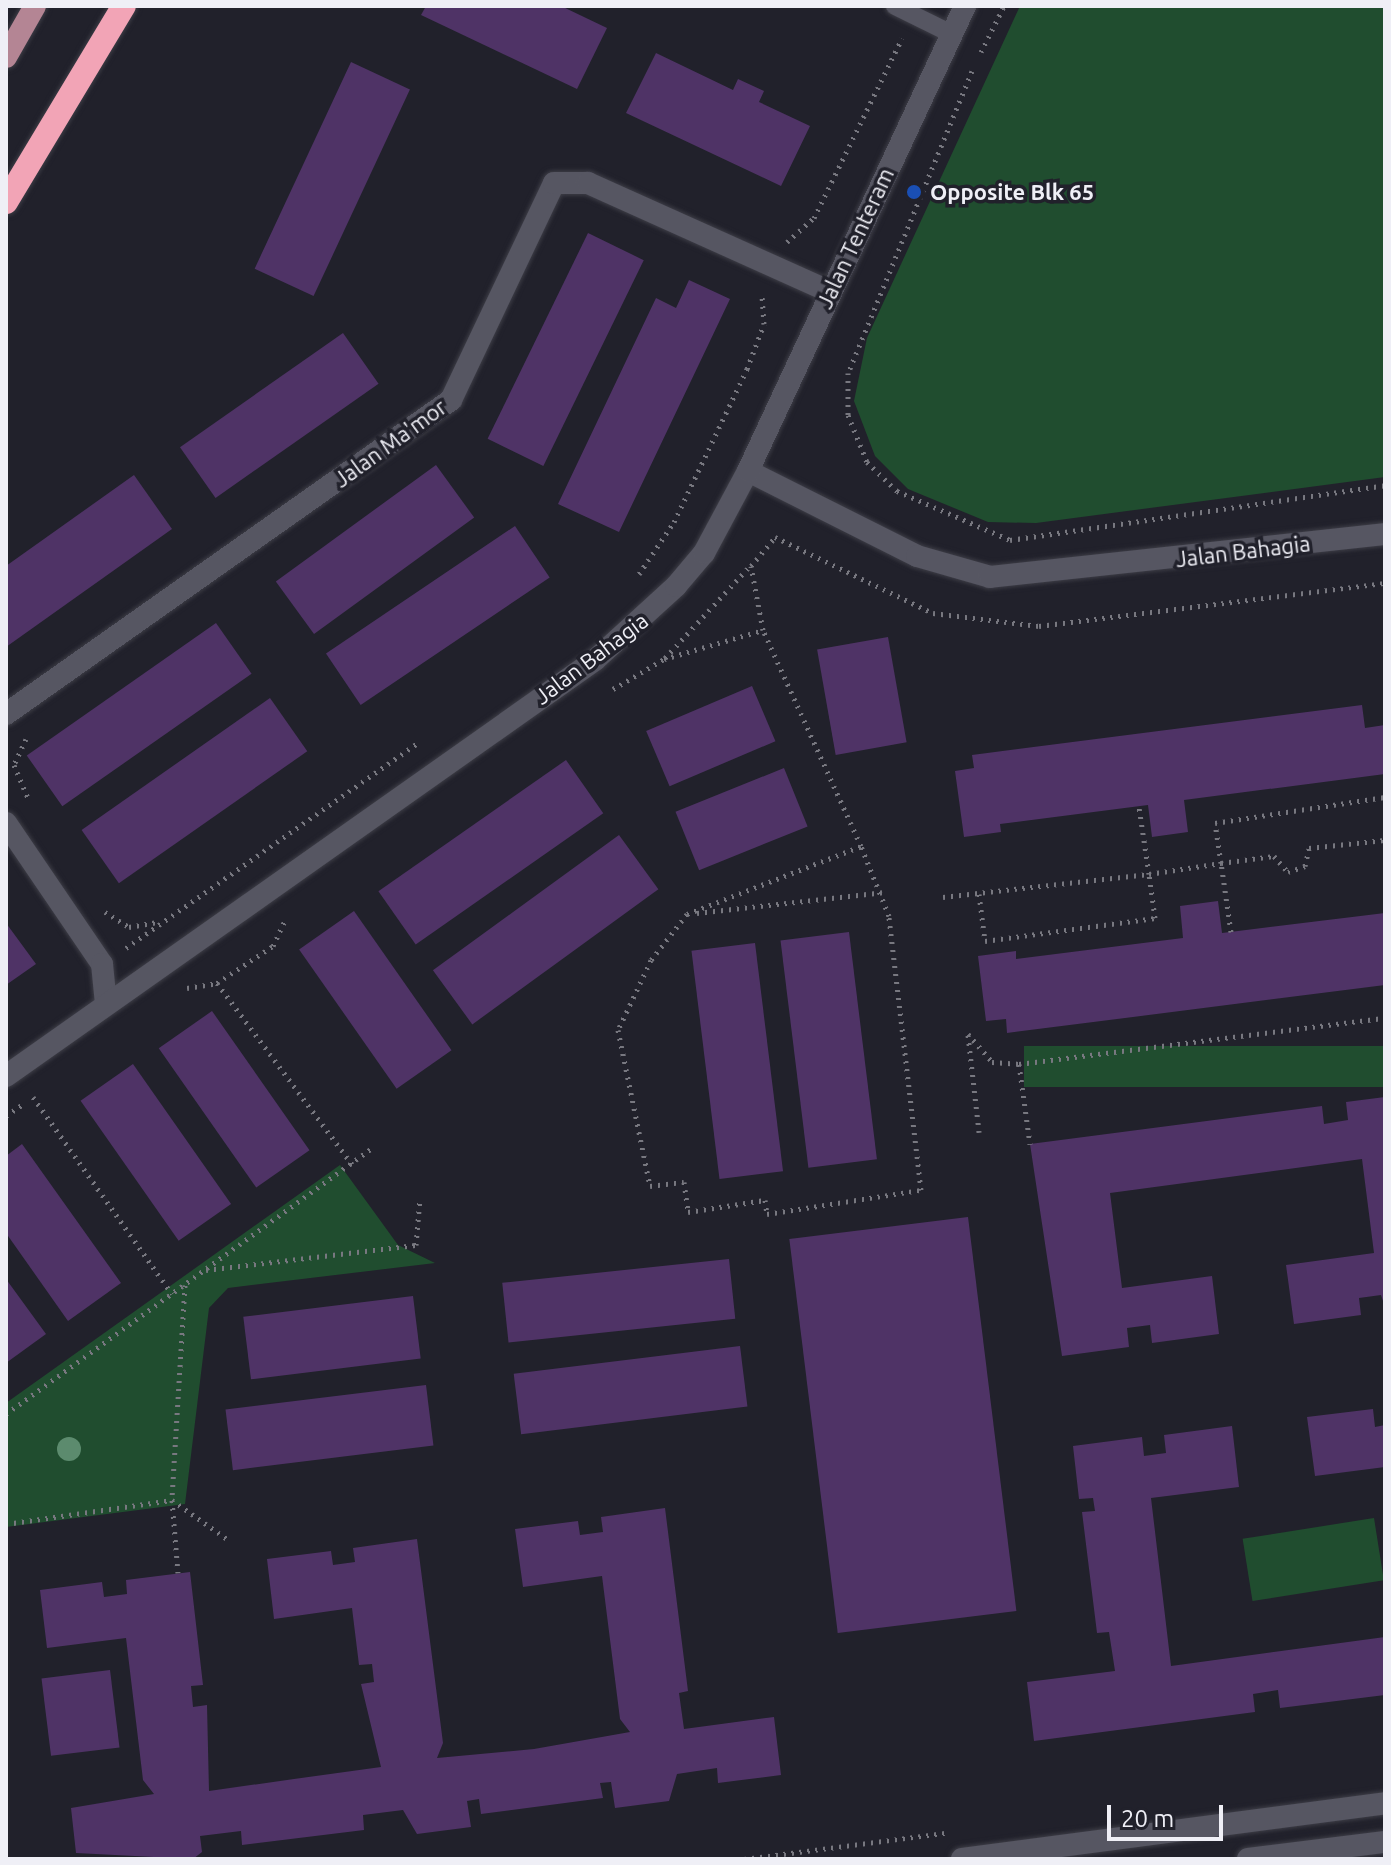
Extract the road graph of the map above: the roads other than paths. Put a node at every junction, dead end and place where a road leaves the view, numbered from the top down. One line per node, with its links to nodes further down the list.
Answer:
1 (35, 6): 6 (main road)
2 (124, 6): 7 (highway)
3 (895, 6): 5 (lane)
4 (965, 6): 5 (street, Jalan Tenteram)
5 (952, 34): 8 (street, Jalan Tenteram)
6 (6, 57)
7 (6, 202)
8 (830, 292): 9 (street, Jalan Tenteram); 11 (street, Jalan Ma'mor)
9 (748, 471): 10 (street, Jalan Bahagia); 13 (street, Jalan Bahagia)
10 (1385, 534)
11 (6, 714)
12 (6, 823): 13 (street)
13 (106, 1004): 14 (street, Jalan Bahagia)
14 (6, 1076)
15 (1385, 1803): 17 (street)
16 (1385, 1842): 18 (street)
17 (962, 1859)
18 (1248, 1859)

